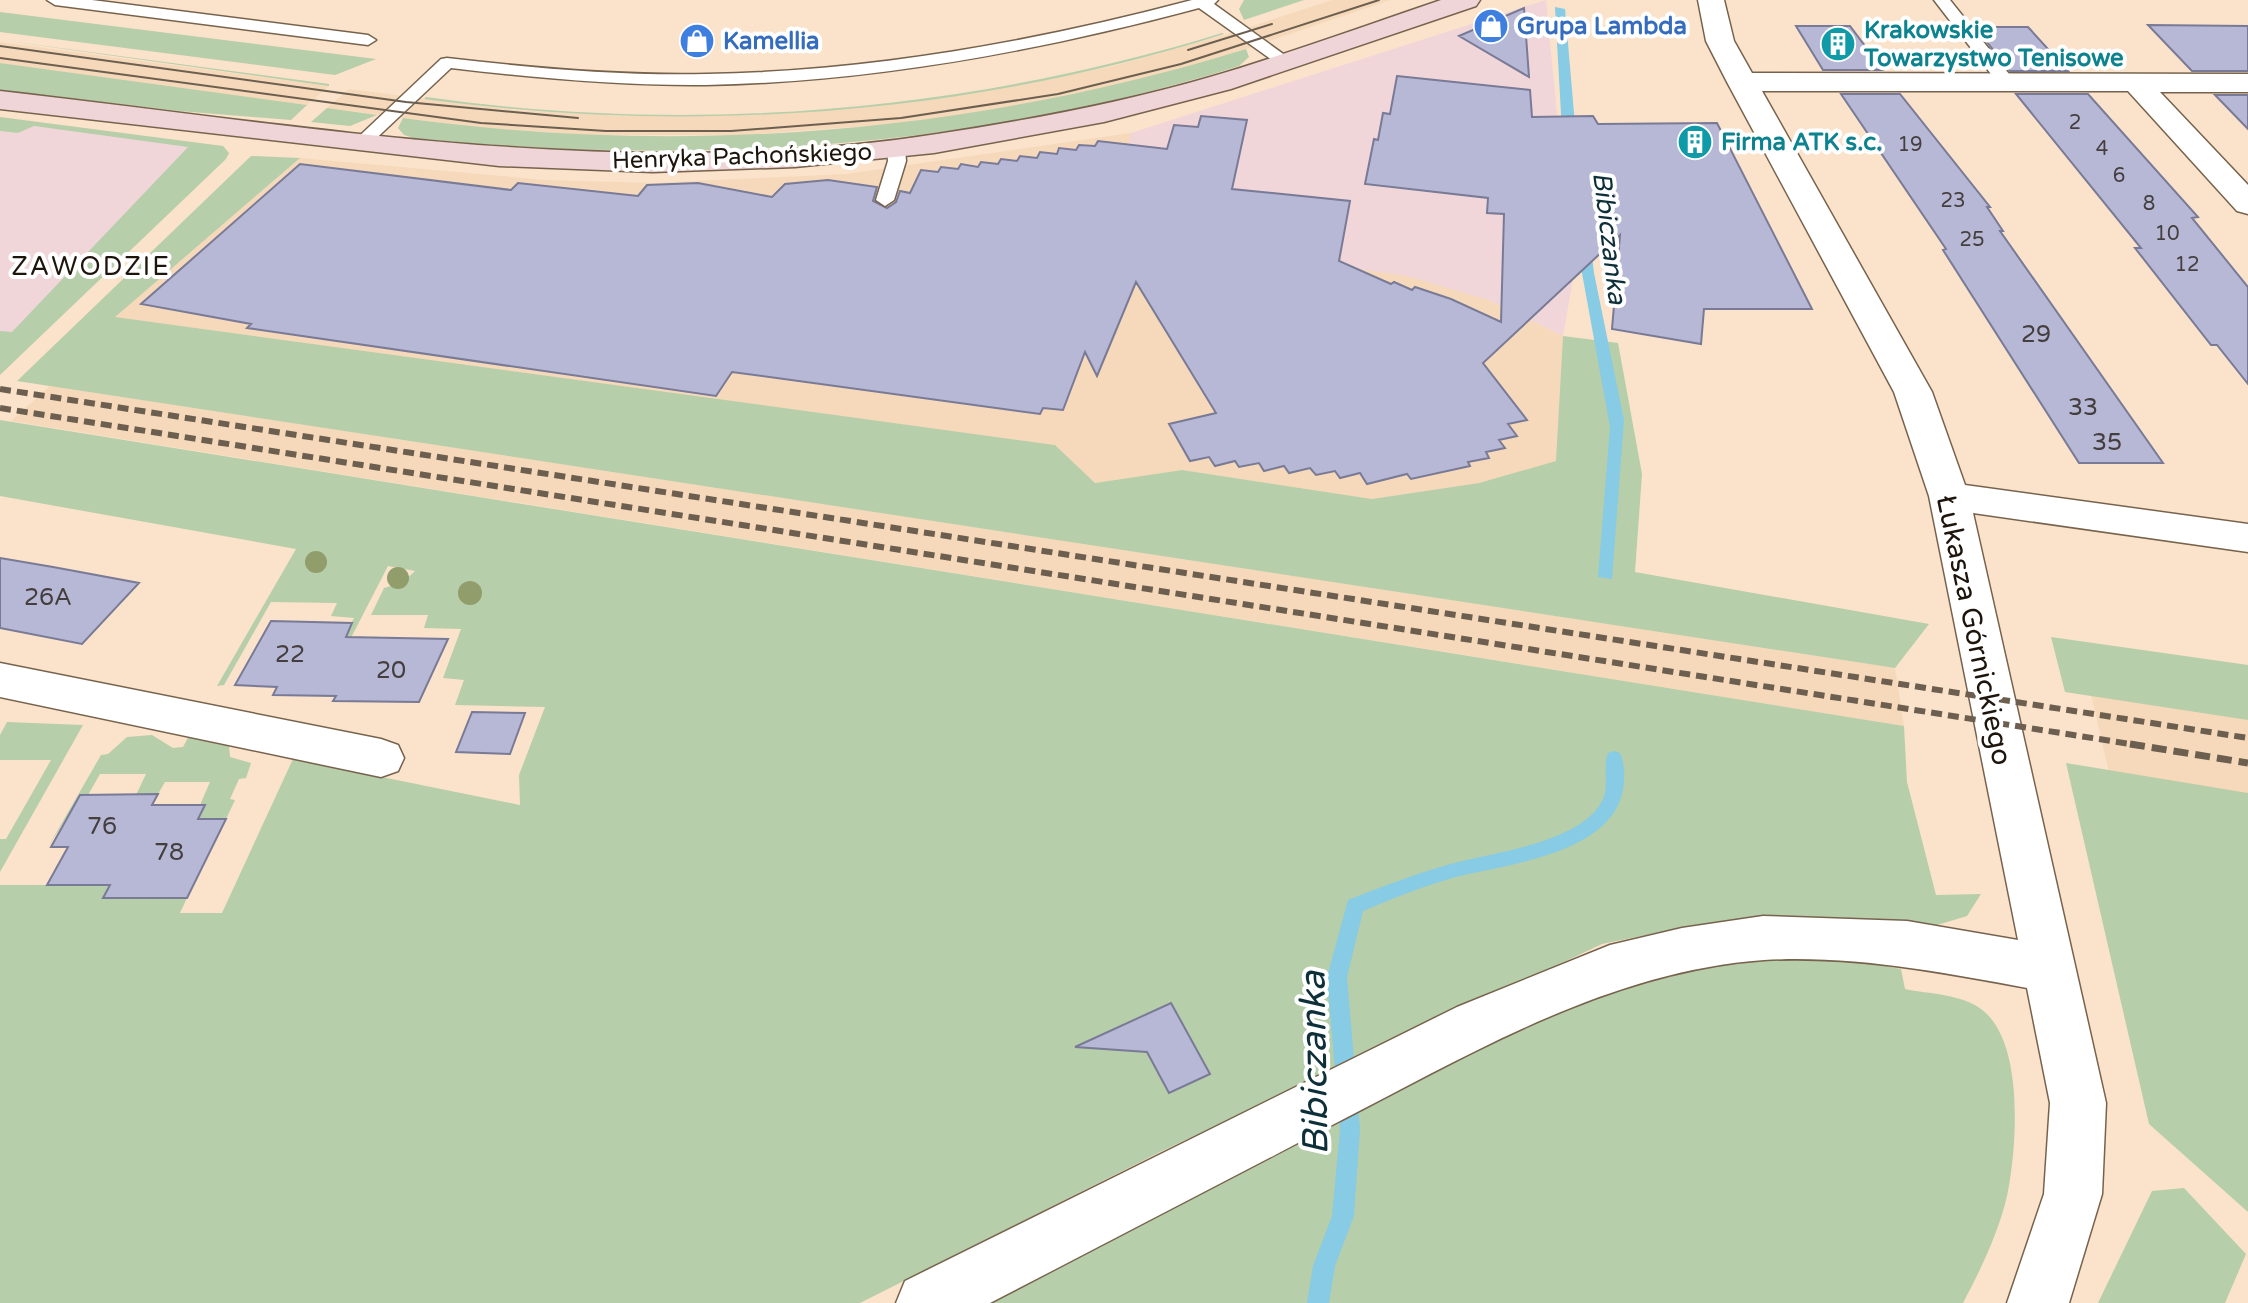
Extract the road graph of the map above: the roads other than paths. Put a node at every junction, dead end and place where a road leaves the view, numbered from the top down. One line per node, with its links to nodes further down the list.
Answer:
1 (55, 0): 6 (lane)
2 (1467, 0): 7 (street, Henryka Pachońskiego)
3 (1711, 0): 8 (street, Łukasza Górnickiego)
4 (1942, 0): 9 (lane)
5 (1206, 1): 7 (lane); 13 (lane)
6 (368, 40)
7 (1285, 61): 14 (street, Henryka Pachońskiego)
8 (1741, 82): 9 (street); 17 (street, Łukasza Górnickiego)
9 (2007, 83): 10 (street)
10 (2136, 83): 11 (street); 16 (street)
11 (2248, 83)
12 (0, 100): 13 (street, Henryka Pachońskiego)
13 (361, 143): 14 (street, Henryka Pachońskiego)
14 (896, 149): 15 (lane)
15 (885, 200)
16 (2248, 204)
17 (1949, 496): 18 (street); 21 (street, Łukasza Górnickiego)
18 (2248, 538)
19 (0, 680): 20 (street)
20 (381, 758)
21 (2047, 968): 22 (street); 23 (street, Łukasza Górnickiego)
22 (927, 1303)
23 (2038, 1303)

